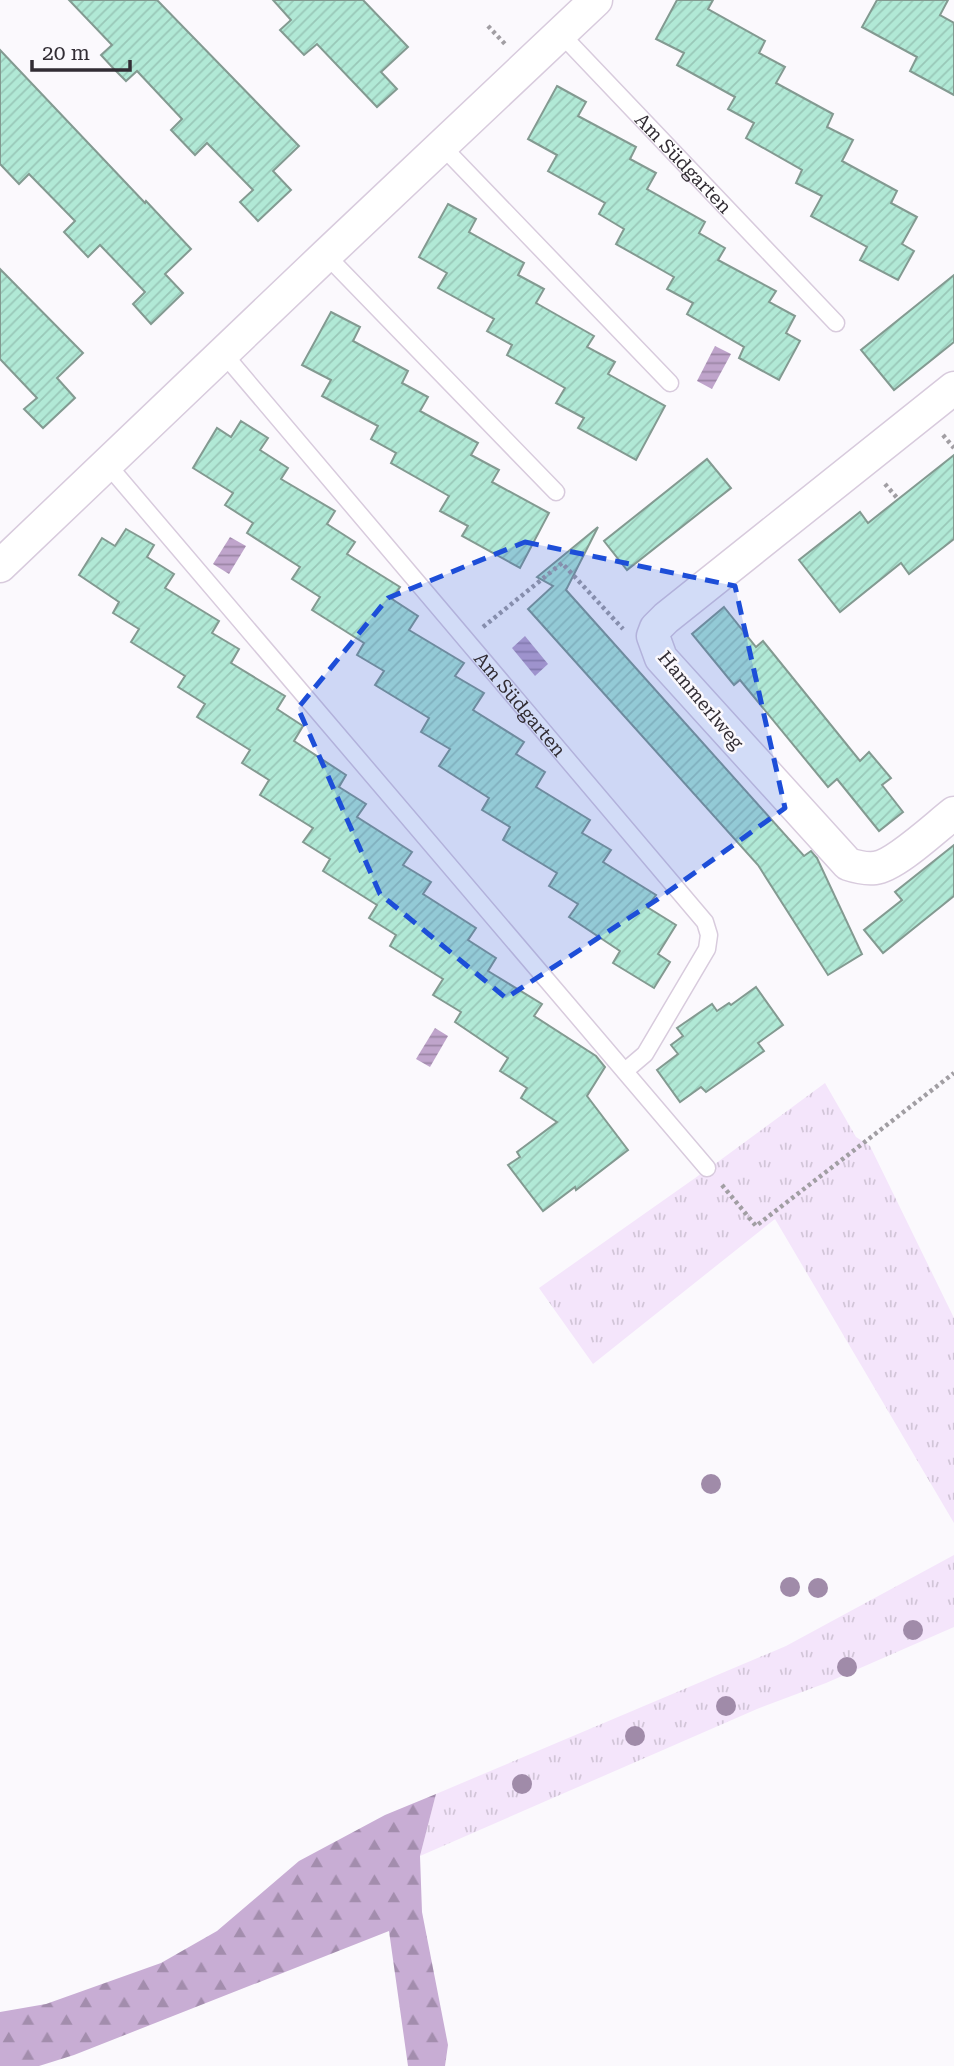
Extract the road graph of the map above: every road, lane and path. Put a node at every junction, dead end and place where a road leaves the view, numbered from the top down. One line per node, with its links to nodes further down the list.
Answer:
1 (596, 0): 3 (street)
2 (488, 26): 4 (path)
3 (561, 34): 5 (street); 7 (lane, Am Südgarten)
4 (508, 47)
5 (442, 146): 6 (street); 9 (lane)
6 (326, 255): 8 (street); 13 (lane)
7 (836, 323)
8 (223, 353): 11 (street); 17 (lane, Am Südgarten)
9 (670, 383)
10 (954, 388): 16 (street, Hammerlweg)
11 (107, 464): 15 (street); 19 (lane)
12 (879, 476): 14 (path)
13 (556, 492)
14 (898, 499)
15 (0, 566)
16 (653, 636): 17 (path); 18 (street, Hammerlweg)
17 (467, 641): 19 (lane, Am Südgarten)
18 (954, 813)
19 (625, 1071): 21 (lane)
20 (954, 1073): 21 (path)
21 (707, 1168)

